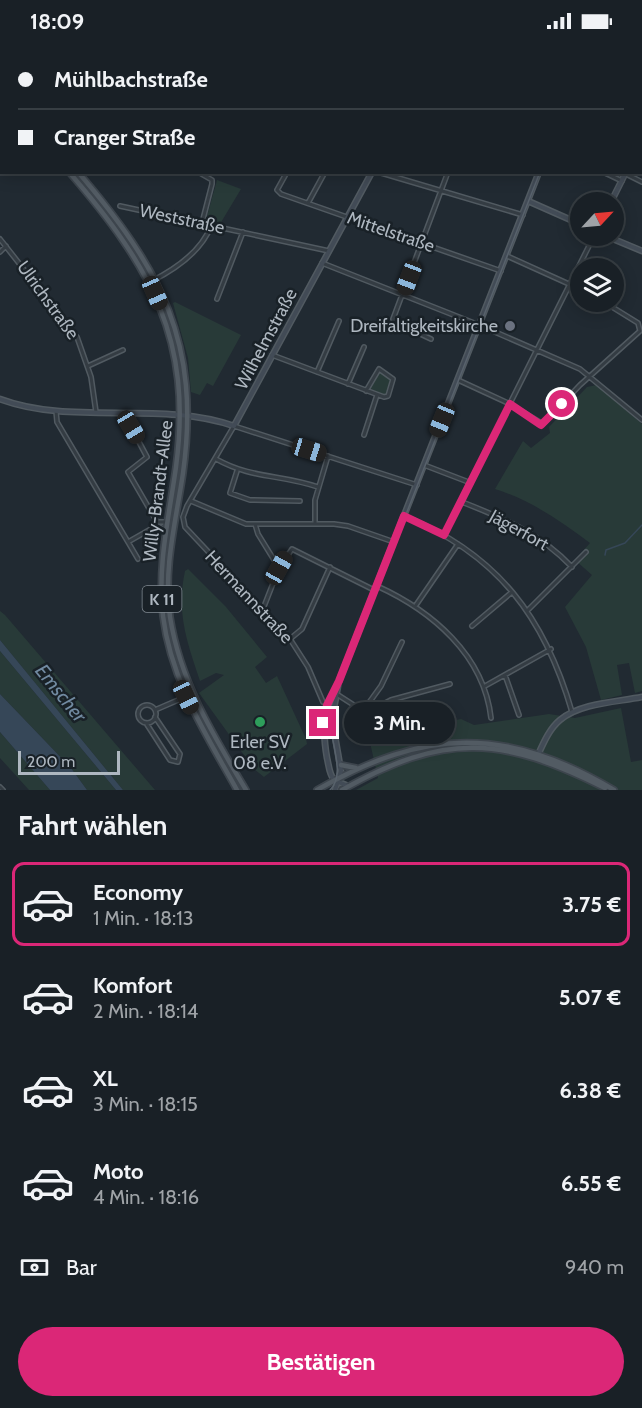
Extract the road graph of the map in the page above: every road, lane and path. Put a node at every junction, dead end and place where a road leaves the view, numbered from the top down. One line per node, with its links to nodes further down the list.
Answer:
1 (71, 174): 37 (main road, Willy-Brandt-Allee / K 11)
2 (80, 174): 36 (main road, Willy-Brandt-Allee / K 11)
3 (202, 174): 23 (street)
4 (286, 174): 18 (street, Mittelstraße)
5 (324, 174): 18 (street)
6 (371, 174): 21 (street, Wilhelmstraße)
7 (384, 174): 15 (street)
8 (447, 174): 15 (street)
9 (538, 174): 17 (street)
10 (607, 174): 13 (street)
11 (626, 174): 13 (street)
12 (628, 174): 14 (street)
13 (622, 181): 16 (street)
14 (642, 182)
15 (441, 192): 20 (street); 27 (street)
16 (616, 192)
17 (528, 201): 20 (street); 22 (street)
18 (308, 203): 21 (street, Mittelstraße)
19 (120, 206): 23 (street, Weststraße)
20 (523, 215): 33 (street)
21 (348, 217): 27 (street, Mittelstraße); 30 (street, Wilhelmstraße)
22 (570, 220)
23 (202, 223): 24 (street, Weststraße)
24 (211, 225): 25 (street, Weststraße); 36 (street)
25 (243, 232): 30 (street, Weststraße); 40 (street, Weststraße)
26 (0, 238): 29 (street, Ulrichstraße)
27 (423, 244): 35 (street, Mittelstraße); 39 (street)
28 (624, 244): 31 (street)
29 (6, 246): 32 (street); 49 (street, Ulrichstraße)
30 (329, 250): 34 (street, Wilhelmstraße)
31 (642, 251)
32 (0, 252)
33 (507, 256): 35 (street); 38 (street)
34 (322, 263): 39 (street); 48 (street, Wilhelmstraße)
35 (501, 271): 43 (street)
36 (156, 279): 37 (street); 62 (main road, Willy-Brandt-Allee / K 11)
37 (150, 282): 61 (main road, Willy-Brandt-Allee / K 11)
38 (570, 284): 47 (street)
39 (403, 295): 43 (street); 44 (street)
40 (217, 299)
41 (621, 312): 51 (street)
42 (339, 321): 50 (street)
43 (480, 325): 47 (street); 52 (street)
44 (431, 339)
45 (364, 347): 53 (street)
46 (123, 350): 49 (street)
47 (537, 350): 51 (street); 57 (street)
48 (272, 355): 50 (street); 64 (street, Wilhelmstraße)
49 (88, 366): 59 (street, Ulrichstraße)
50 (317, 372): 53 (street)
51 (591, 376): 57 (street); 63 (street)
52 (458, 380): 57 (street); 68 (street)
53 (348, 384): 54 (street)
54 (366, 391): 55 (street); 55 (street)
55 (377, 395): 65 (street)
56 (0, 399): 58 (street)
57 (510, 404): 70 (street)
58 (56, 411): 59 (street); 84 (street)
59 (96, 412): 60 (street)
60 (129, 413): 61 (street); 79 (street)
61 (181, 417): 62 (street); 78 (main road, Willy-Brandt-Allee / K 11)
62 (188, 417): 64 (street); 105 (main road, Willy-Brandt-Allee / K 11)
63 (642, 420)
64 (234, 426): 66 (street); 67 (street, Wilhelmstraße)
65 (364, 435)
66 (328, 456): 71 (street); 72 (street)
67 (216, 459): 69 (street); 73 (street, Wilhelmstraße)
68 (424, 465): 70 (street); 71 (street)
69 (237, 471): 72 (street); 74 (street)
70 (471, 483): 75 (street)
71 (417, 485): 76 (street)
72 (318, 486): 81 (street)
73 (191, 501): 77 (street, Wilhelmstraße); 80 (street)
74 (300, 501)
75 (462, 502): 83 (street); 90 (street, Jägerfort)
76 (404, 516): 83 (street); 85 (street)
77 (183, 517): 95 (street, Hermannstraße)
78 (167, 522): 79 (street); 82 (main road, Willy-Brandt-Allee / K 11)
79 (156, 524): 82 (street); 84 (street)
80 (255, 524): 81 (street); 91 (street)
81 (315, 524): 85 (street)
82 (166, 530): 106 (main road, Willy-Brandt-Allee / K 11)
83 (444, 535): 86 (street)
84 (128, 542): 88 (street)
85 (394, 542): 92 (street)
86 (458, 544): 93 (street); 94 (street)
87 (586, 552): 90 (street)
88 (138, 559)
89 (330, 567): 91 (street); 92 (street); 98 (street)
90 (572, 567): 96 (street)
91 (279, 568): 95 (street)
92 (376, 588): 94 (street); 104 (street)
93 (512, 592): 96 (street); 97 (street)
94 (416, 605): 103 (street)
95 (263, 609): 98 (street, Hermannstraße)
96 (527, 611): 100 (street)
97 (472, 626)
98 (290, 639): 108 (street, Hermannstraße)
99 (402, 642): 111 (street)
100 (551, 649): 101 (street); 112 (street)
101 (505, 675): 103 (street); 113 (street)
102 (450, 684): 111 (street)
103 (485, 686): 115 (street)
104 (335, 693): 108 (street); 109 (street); 111 (street)
105 (192, 694): 106 (street); 126 (main road, Willy-Brandt-Allee / K 11)
106 (186, 697): 110 (street); 125 (main road, Willy-Brandt-Allee / K 11)
107 (642, 697): 112 (street)
108 (327, 705): 109 (street); 121 (street)
109 (333, 705): 119 (street)
110 (155, 710): 114 (street); 116 (street)
111 (364, 712): 117 (street)
112 (572, 712): 118 (street)
113 (519, 715)
114 (155, 717): 116 (street); 116 (street)
115 (491, 718)
116 (146, 723)
117 (371, 730)
118 (538, 755): 120 (main road); 124 (main road); 130 (main road); 131 (main road)
119 (340, 765): 120 (main road); 122 (street)
120 (359, 768): 122 (main road)
121 (330, 773): 122 (street); 123 (street)
122 (338, 780): 123 (main road); 124 (street); 128 (street)
123 (326, 785): 127 (main road)
124 (348, 786): 129 (main road)
125 (237, 790)
126 (246, 790)
127 (317, 790)
128 (335, 790)
129 (342, 790)
130 (609, 790)
131 (614, 790)

